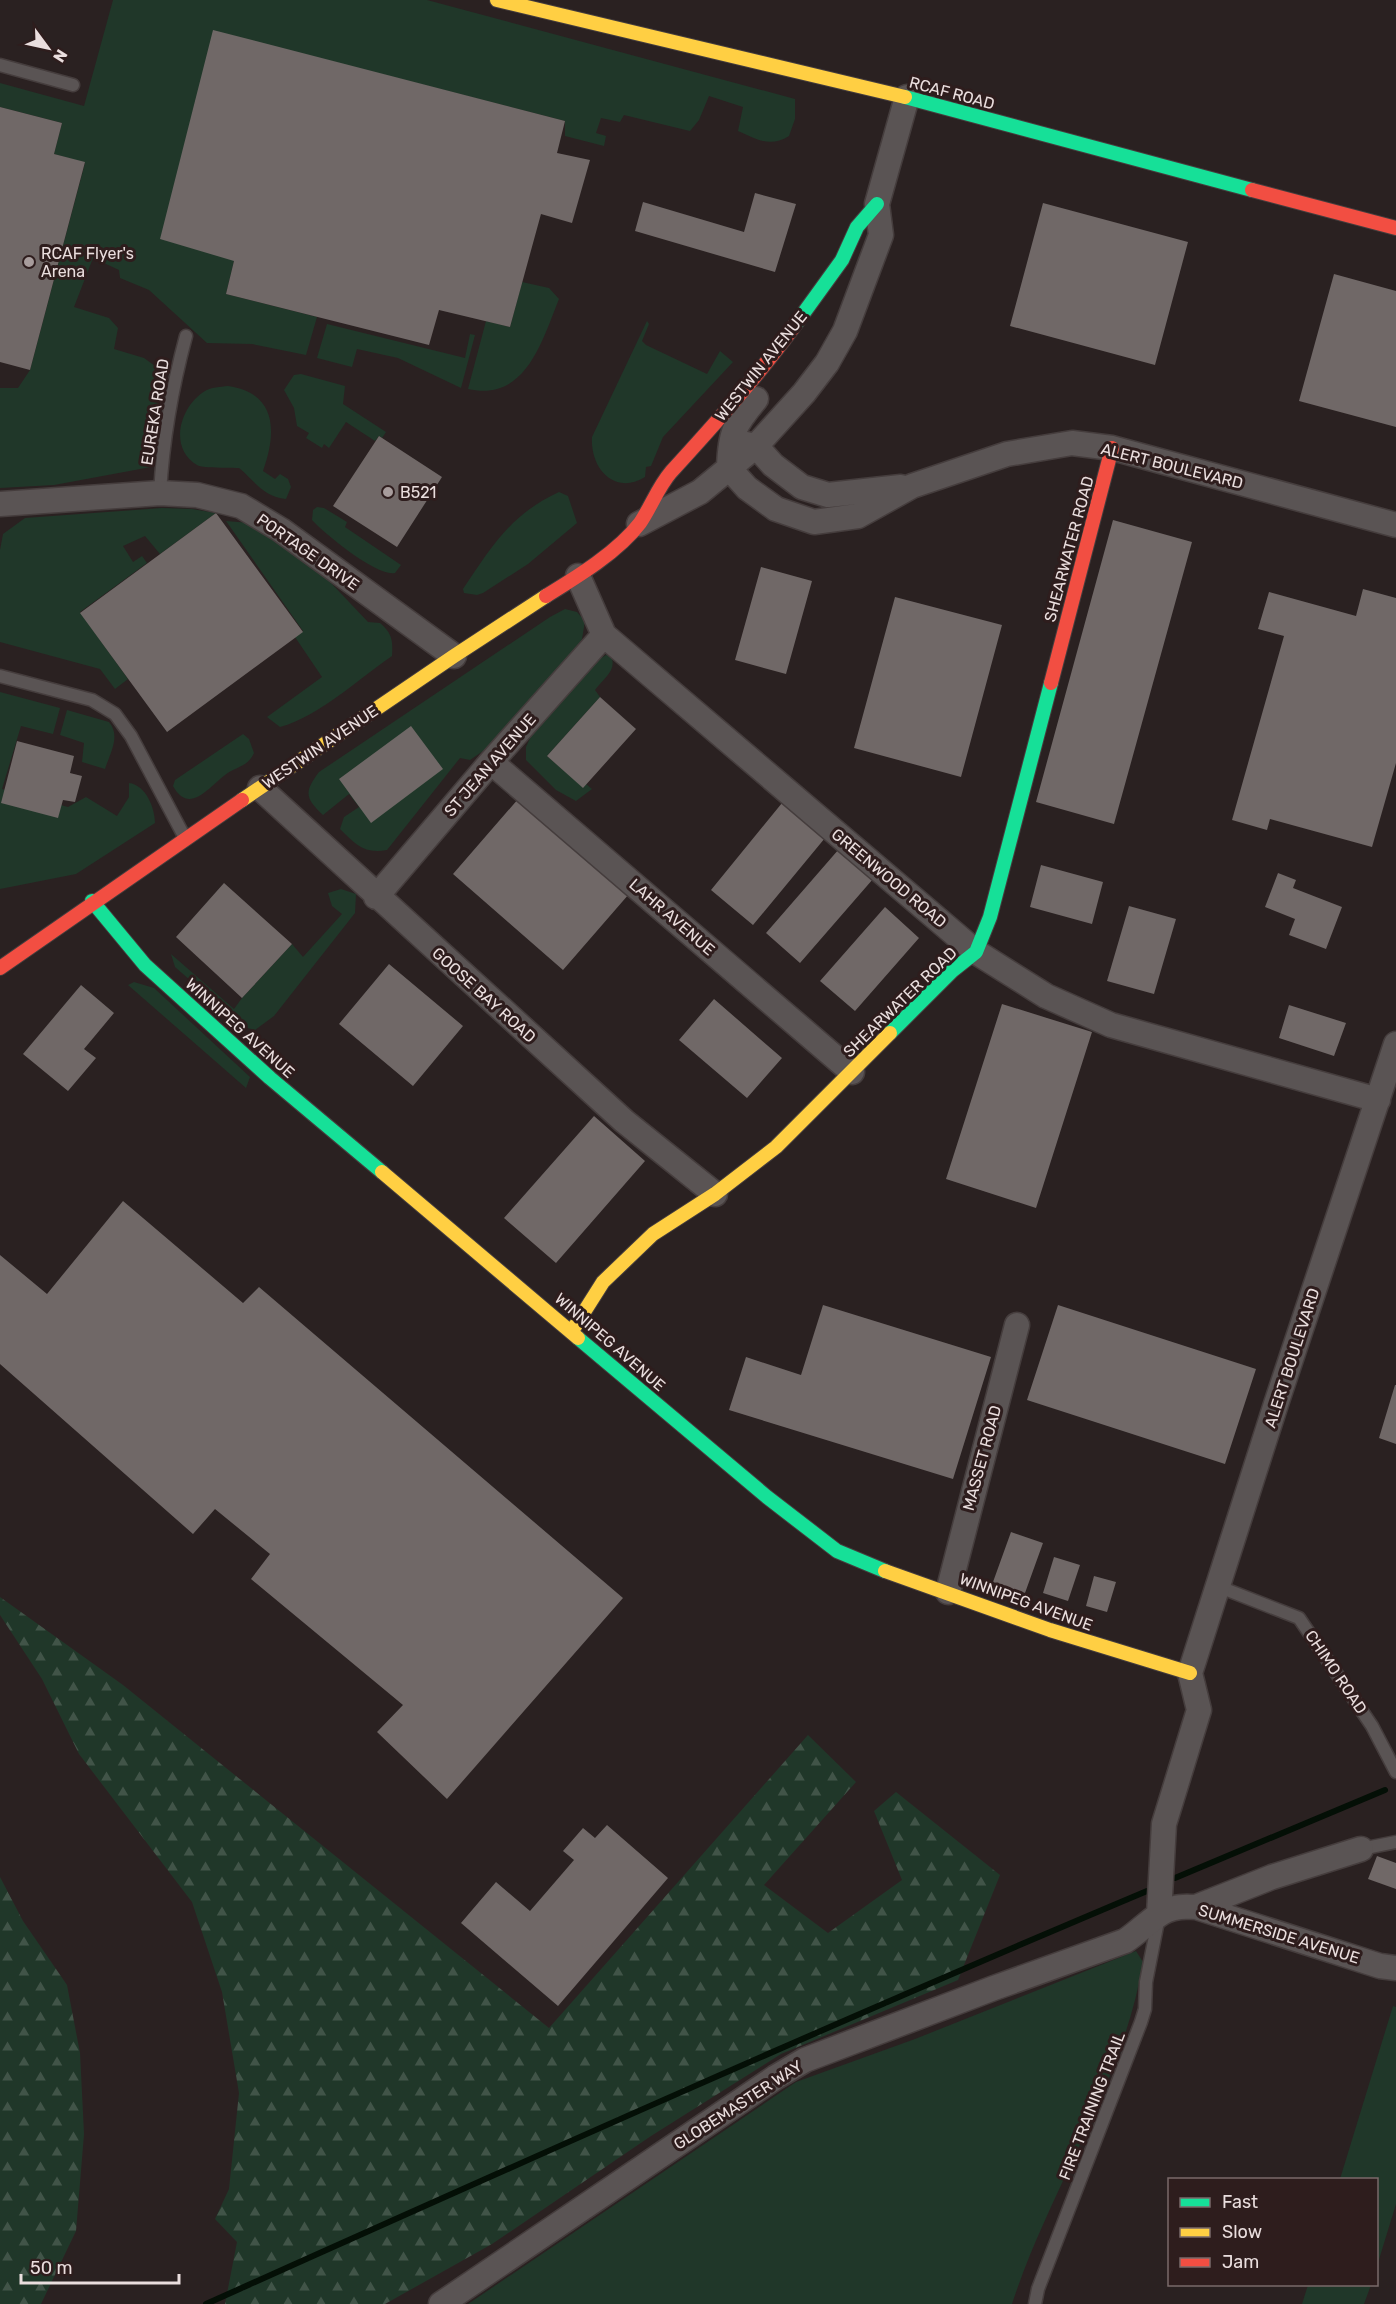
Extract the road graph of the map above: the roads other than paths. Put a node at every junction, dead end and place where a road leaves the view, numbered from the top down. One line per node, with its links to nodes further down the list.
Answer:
1 (511, 2): 4 (street, RCAF ROAD)
2 (0, 65): 3 (lane)
3 (73, 85)
4 (907, 98): 5 (street, WESTWIN AVENUE); 6 (street, RCAF ROAD)
5 (877, 204): 8 (street, WESTWIN AVENUE); 11 (street, WESTWIN AVENUE)
6 (1396, 228)
7 (186, 336): 15 (lane, EUREKA ROAD)
8 (777, 350): 9 (street); 10 (street, WESTWIN AVENUE)
9 (729, 441): 10 (street); 11 (street); 13 (street)
10 (698, 444): 17 (street, WESTWIN AVENUE)
11 (756, 446): 13 (street, WESTWIN AVENUE); 14 (street, ALERT BOULEVARD)
12 (1112, 448): 14 (street, ALERT BOULEVARD); 18 (street, ALERT BOULEVARD); 28 (street, SHEARWATER ROAD)
13 (729, 468): 14 (street, ALERT BOULEVARD); 17 (street, WESTWIN AVENUE)
14 (912, 486)
15 (160, 493): 16 (street, PORTAGE DRIVE); 21 (street, PORTAGE DRIVE)
16 (0, 505)
17 (639, 524): 19 (street, WESTWIN AVENUE)
18 (1396, 525)
19 (578, 576): 20 (street, GREENWOOD ROAD); 21 (street, WESTWIN AVENUE)
20 (604, 635): 23 (street, ST JEAN AVENUE); 28 (street, GREENWOOD ROAD)
21 (454, 656): 24 (street, WESTWIN AVENUE)
22 (0, 676): 25 (lane)
23 (491, 762): 26 (street, ST JEAN AVENUE); 31 (street, LAHR AVENUE)
24 (260, 788): 25 (street, WESTWIN AVENUE); 26 (street, GOOSE BAY ROAD)
25 (185, 838): 27 (street, WESTWIN AVENUE)
26 (376, 897): 33 (street, GOOSE BAY ROAD)
27 (92, 901): 29 (street, WESTWIN AVENUE); 35 (street, WINNIPEG AVENUE)
28 (976, 952): 31 (street, SHEARWATER ROAD); 32 (street, GREENWOOD ROAD)
29 (0, 968)
30 (1396, 1044): 32 (street, ALERT BOULEVARD)
31 (852, 1072): 33 (street, SHEARWATER ROAD)
32 (1378, 1100): 36 (street, ALERT BOULEVARD)
33 (715, 1194): 35 (street, SHEARWATER ROAD)
34 (1017, 1325): 37 (street, MASSET ROAD)
35 (572, 1331): 37 (street, WINNIPEG AVENUE)
36 (1217, 1586): 38 (street, ALERT BOULEVARD); 39 (lane, CHIMO ROAD)
37 (948, 1592): 38 (street, WINNIPEG AVENUE)
38 (1190, 1673): 43 (street)
39 (1396, 1772)
40 (1396, 1842): 41 (lane)
41 (1361, 1849): 42 (street)
42 (1196, 1907): 43 (street, SUMMERSIDE AVENUE); 44 (street, SUMMERSIDE AVENUE)
43 (1159, 1914): 45 (street, GLOBEMASTER WAY); 46 (lane, FIRE TRAINING TRAIL)
44 (1396, 1968)
45 (441, 2304)
46 (1035, 2304)

